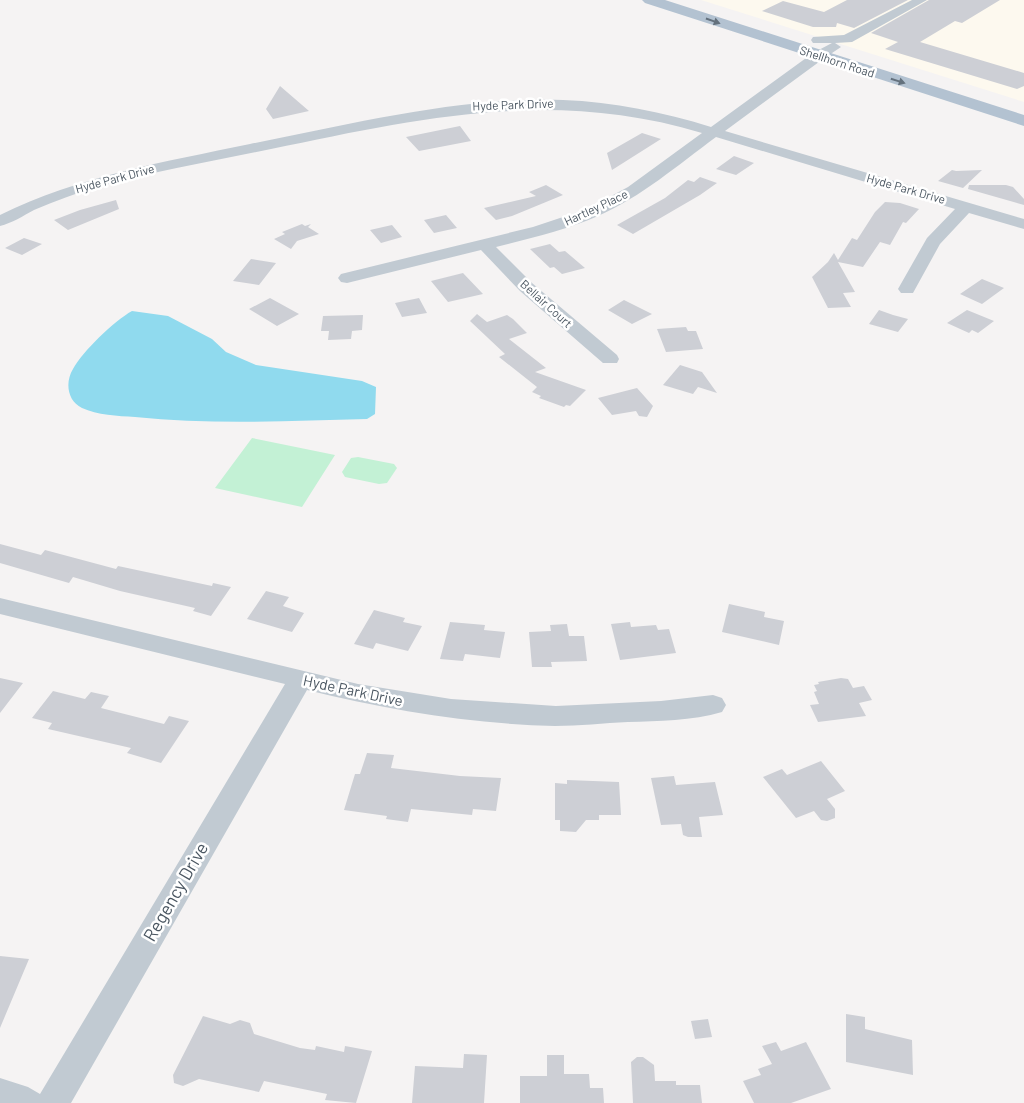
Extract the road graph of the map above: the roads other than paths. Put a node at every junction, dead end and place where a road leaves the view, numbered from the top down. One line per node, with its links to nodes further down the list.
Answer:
1 (650, 0): 5 (main road, Shellhorn Road, one-way to 5)
2 (685, 0): 5 (main road, Shellhorn Road)
3 (921, 0): 4 (street, Hartley Place)
4 (841, 43): 5 (street, Hartley Place); 6 (main road, Shellhorn Road)
5 (816, 48): 7 (main road, Shellhorn Road, one-way to 7); 8 (street, Hartley Place)
6 (1024, 107)
7 (1024, 121)
8 (714, 132): 9 (street, Hyde Park Drive); 10 (street, Hyde Park Drive); 12 (street, Hartley Place)
9 (965, 207): 11 (street, Hyde Park Drive); 14 (street)
10 (0, 221)
11 (1024, 224)
12 (485, 245): 13 (street, Hartley Place); 15 (street, Bellair Court)
13 (347, 278)
14 (907, 289)
15 (610, 359)
16 (0, 606): 17 (street, Hyde Park Drive)
17 (300, 680): 18 (street, Hyde Park Drive); 21 (street, Regency Drive)
18 (713, 705)
19 (0, 1094): 20 (street)
20 (28, 1103)
21 (53, 1103)

